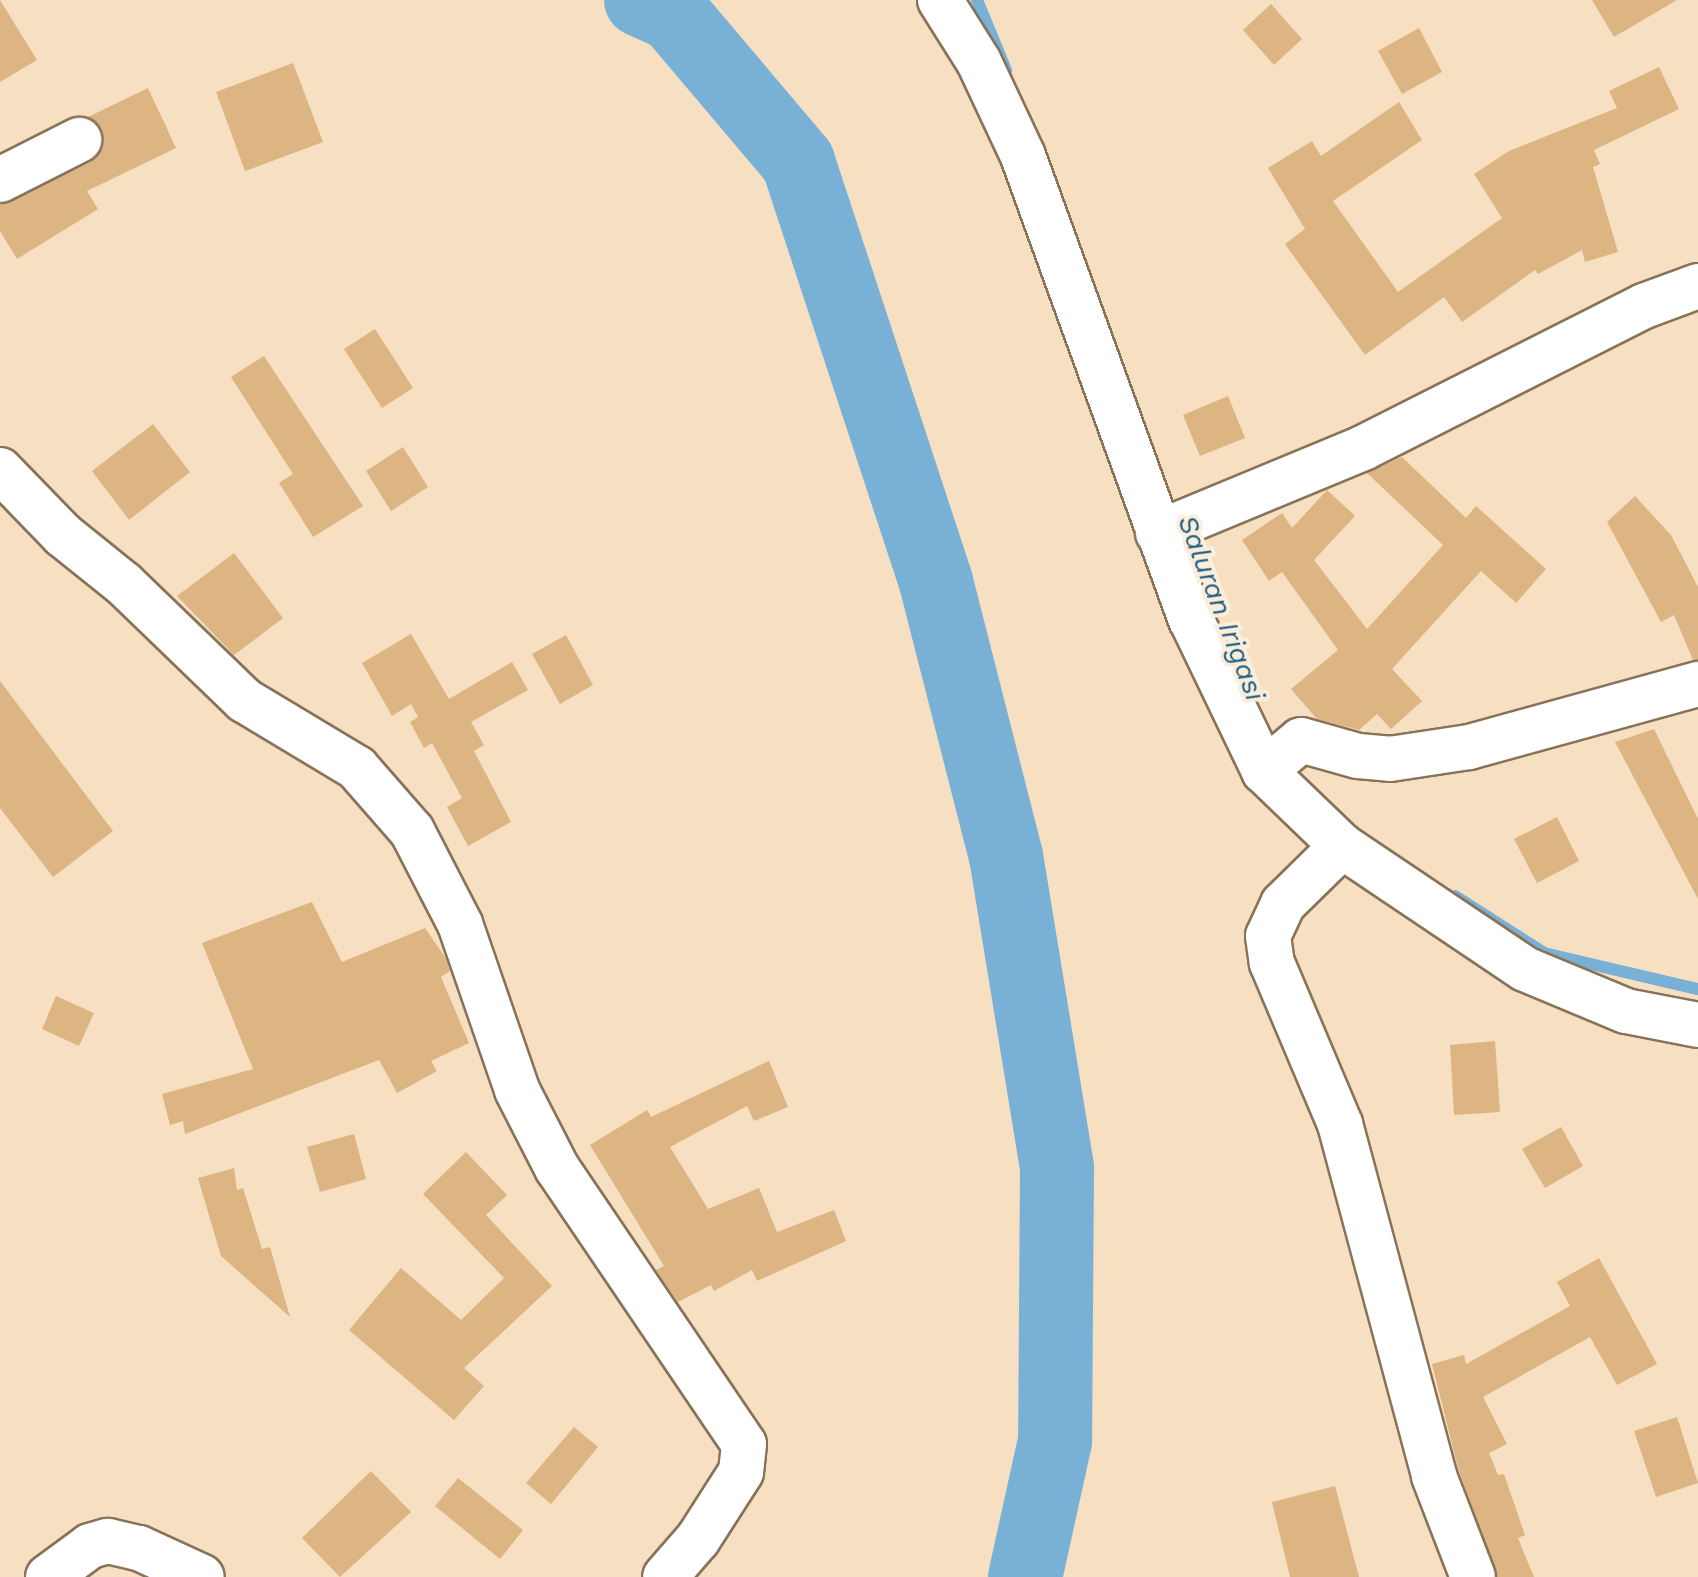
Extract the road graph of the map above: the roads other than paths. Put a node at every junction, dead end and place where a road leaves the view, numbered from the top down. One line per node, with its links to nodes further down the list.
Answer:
1 (940, 0): 6 (street)
2 (79, 140): 3 (street)
3 (0, 180)
4 (1698, 286): 6 (street)
5 (0, 470): 13 (street)
6 (1161, 531): 8 (street)
7 (1698, 684): 8 (street)
8 (1279, 757): 9 (street)
9 (1342, 846): 10 (street); 14 (street)
10 (1698, 1025)
11 (48, 1577): 12 (street)
12 (202, 1577)
13 (665, 1577)
14 (1473, 1577)

